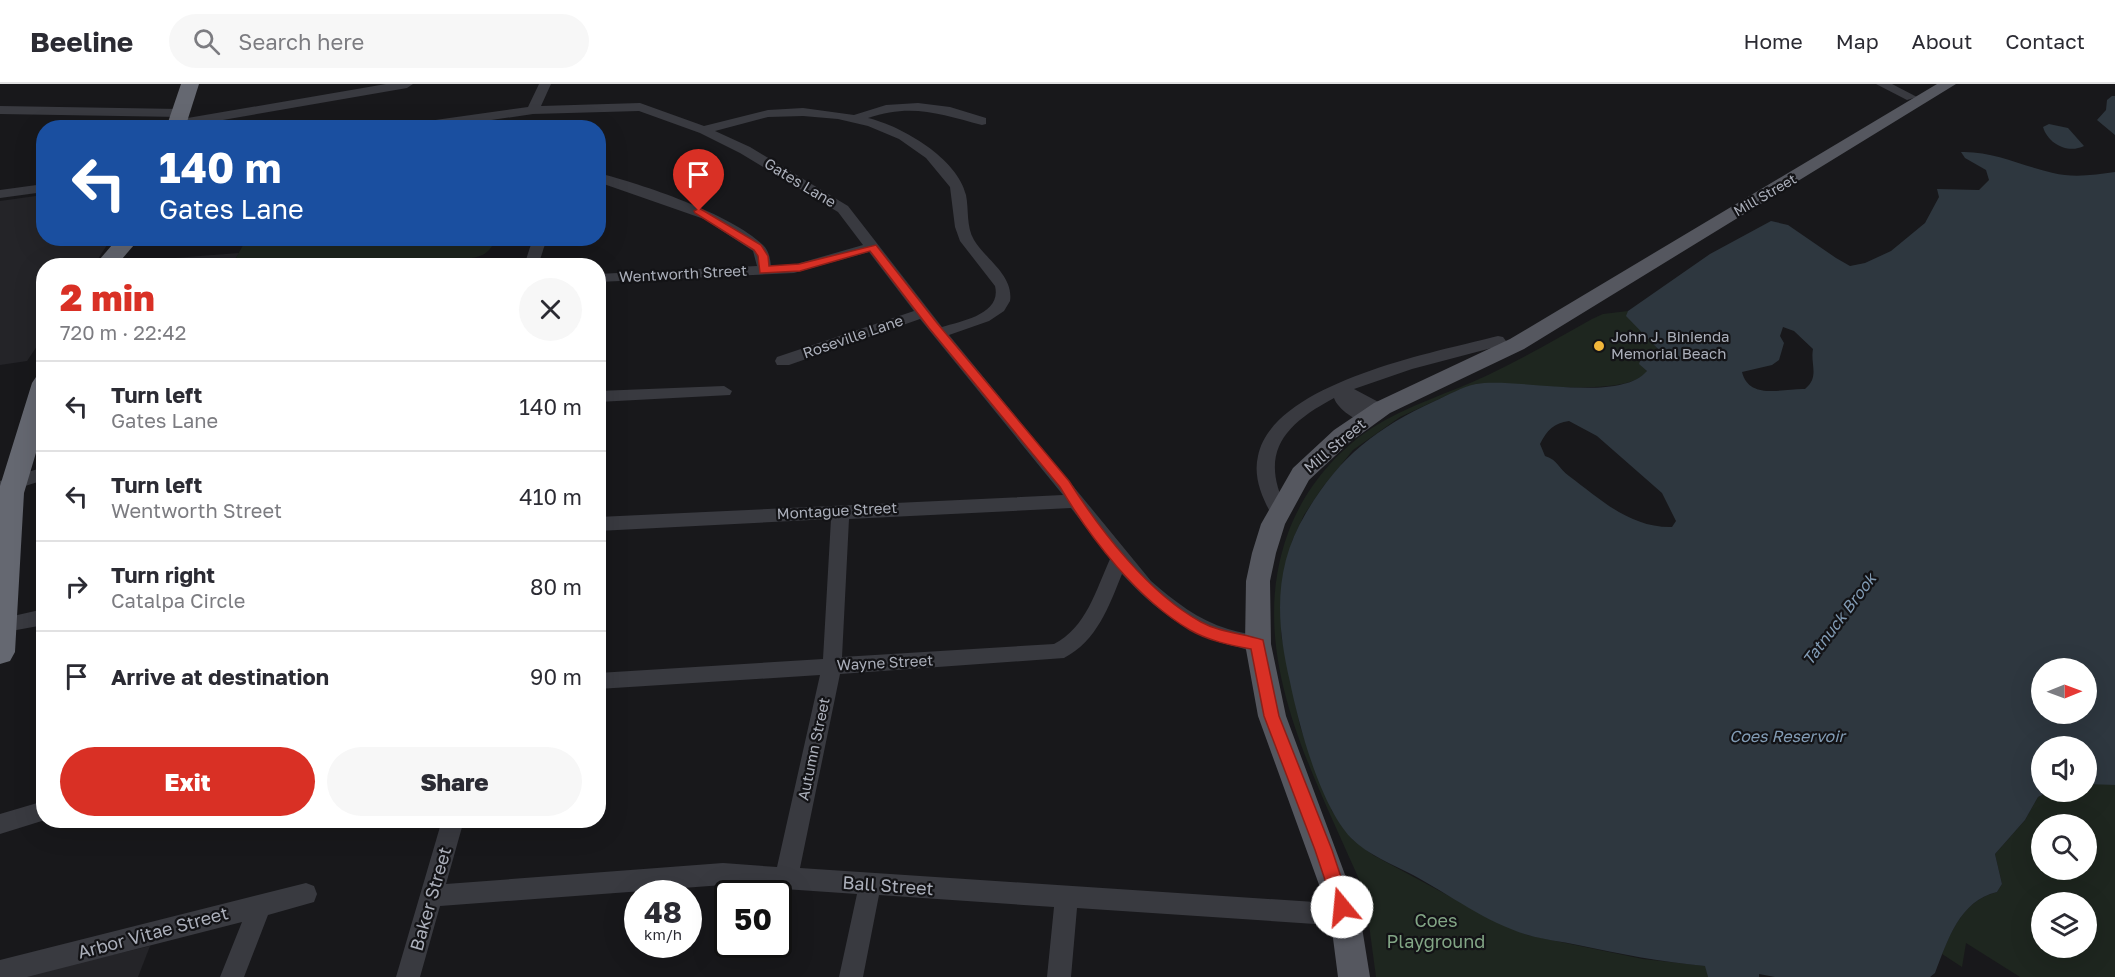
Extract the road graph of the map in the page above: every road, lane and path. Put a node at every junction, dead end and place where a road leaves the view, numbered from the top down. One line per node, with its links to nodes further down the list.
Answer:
1 (190, 84): 12 (highway)
2 (407, 84): 13 (street)
3 (545, 84): 9 (street)
4 (1882, 84): 7 (street)
5 (1932, 84): 7 (main road, Mill Street)
6 (1948, 84): 7 (main road, Mill Street)
7 (1915, 99): 19 (main road, Mill Street)
8 (0, 110): 11 (street)
9 (533, 110): 14 (street, Gates Lane); 16 (street, Gates Lane)
10 (854, 119): 15 (street); 16 (street); 27 (street)
11 (161, 120)
12 (177, 120)
13 (183, 120)
14 (463, 120)
15 (982, 121)
16 (704, 130): 21 (street, Gates Lane)
17 (606, 180): 24 (street)
18 (36, 189): 20 (street)
19 (1764, 191): 28 (main road, Mill Street); 31 (main road, Mill Street)
20 (0, 192)
21 (872, 247): 24 (street, Wentworth Street); 26 (street, Gates Lane)
22 (126, 250): 23 (highway)
23 (109, 258)
24 (764, 270): 25 (street, Wentworth Street)
25 (606, 278)
26 (923, 313): 27 (street, Gates Lane); 29 (street, Roseville Lane)
27 (939, 333): 38 (street, Gates Lane)
28 (1498, 341): 30 (street); 31 (main road, Mill Street)
29 (783, 361)
30 (1340, 388): 35 (street); 40 (street)
31 (1422, 388): 35 (main road, Mill Street)
32 (724, 391): 33 (street)
33 (606, 397)
34 (36, 406): 37 (highway)
35 (1374, 414): 40 (main road, Mill Street)
36 (36, 476): 37 (street)
37 (8, 485): 44 (highway)
38 (1076, 501): 39 (street, Montague Street); 42 (street, Gates Lane)
39 (840, 511): 41 (street, Montague Street); 46 (street, Autumn Street)
40 (1278, 512): 45 (main road, Mill Street)
41 (606, 524)
42 (1119, 559): 45 (street, Gates Lane); 46 (street, Wayne Street)
43 (36, 621): 44 (street)
44 (2, 639)
45 (1258, 644): 57 (main road, Mill Street)
46 (832, 666): 47 (street, Wayne Street); 51 (street, Autumn Street)
47 (606, 680)
48 (36, 813): 49 (street)
49 (0, 824)
50 (451, 828): 54 (street, Baker Street)
51 (786, 879): 52 (street, Ball Street); 54 (street, Ball Street)
52 (870, 885): 55 (street, Ball Street); 61 (street)
53 (306, 894): 56 (street, Arbor Vitae Street)
54 (432, 896): 60 (street, Baker Street)
55 (1065, 898): 57 (street, Ball Street); 62 (street)
56 (260, 905): 58 (street, Arbor Vitae Street); 59 (street)
57 (1345, 915): 63 (main road, Mill Street)
58 (0, 972)
59 (232, 977)
60 (408, 977)
61 (851, 977)
62 (1059, 977)
63 (1354, 977)

